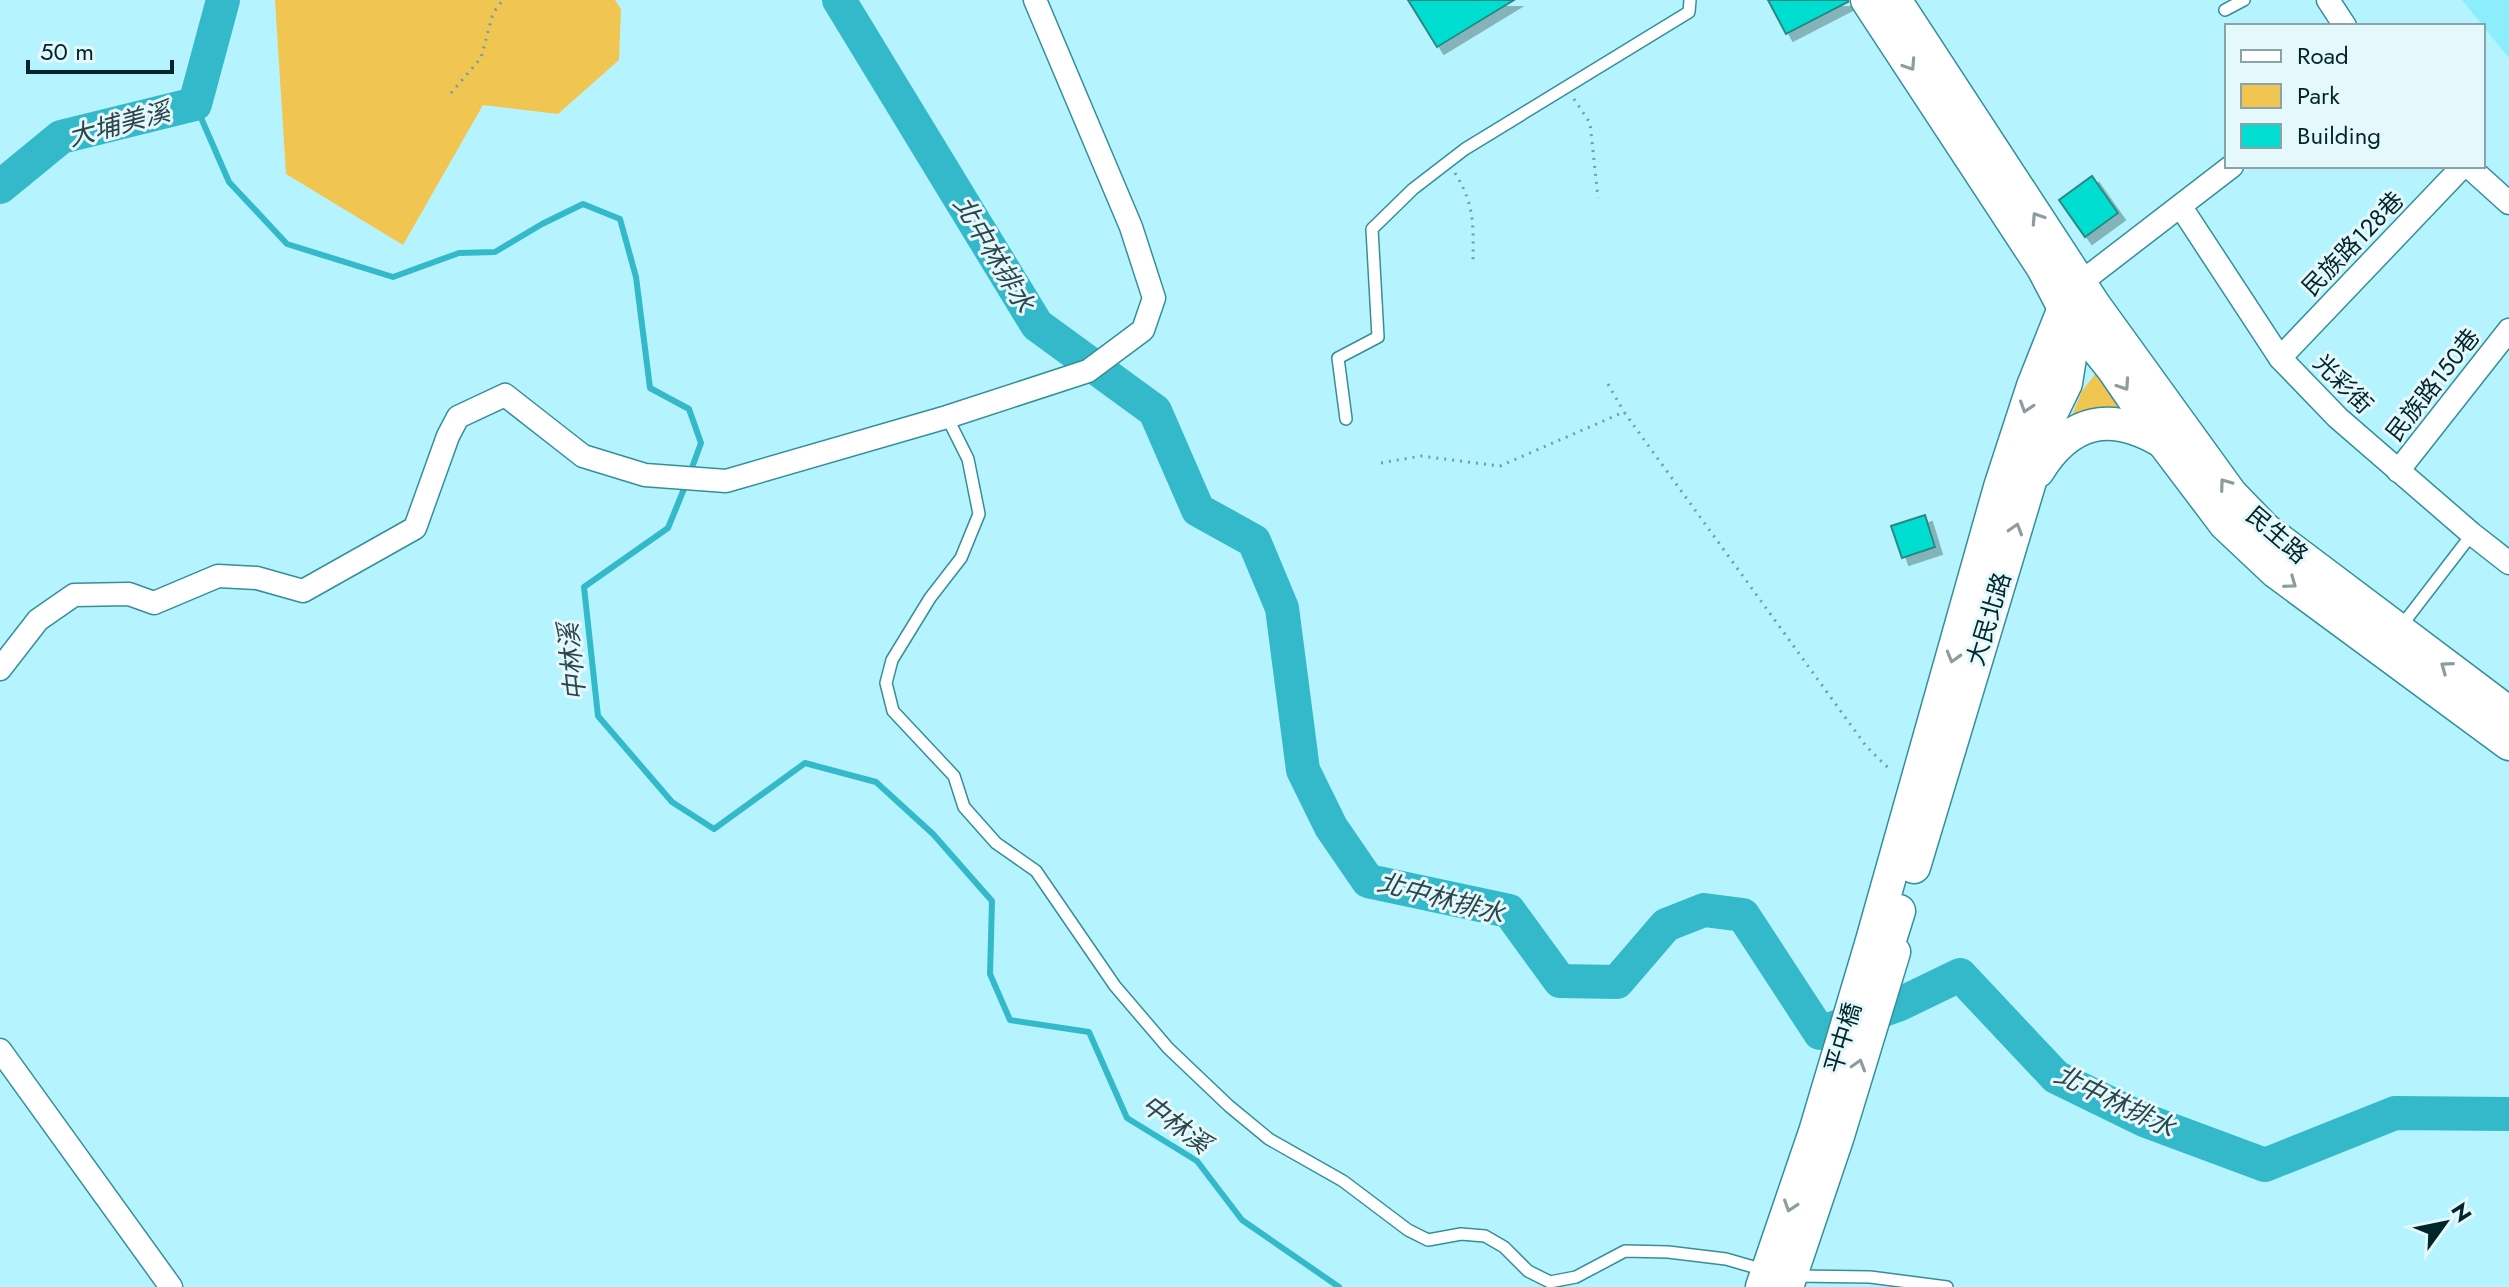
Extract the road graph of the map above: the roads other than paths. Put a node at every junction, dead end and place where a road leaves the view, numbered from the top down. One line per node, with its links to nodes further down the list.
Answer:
1 (1035, 0): 17 (street)
2 (1690, 0): 18 (lane)
3 (1867, 0): 14 (main road, 民生路, one-way to 14)
4 (1895, 0): 14 (main road, 民生路, one-way to 4)
5 (2244, 0): 7 (lane)
6 (2328, 0): 8 (street)
7 (2225, 10)
8 (2344, 24)
9 (2230, 168): 13 (street)
10 (2464, 168): 16 (street, 民族路128巷)
11 (2468, 168): 12 (street)
12 (2509, 203)
13 (2181, 207): 14 (street); 16 (street, 光彩街)
14 (2079, 305): 19 (main road, one-way to 19); 21 (main road, 大民北路); 24 (main road, 民生路, one-way to 14); 28 (main road, 大民北路, one-way to 28)
15 (2509, 330): 20 (street, 民族路150巷)
16 (2280, 358): 20 (street, 光彩街)
17 (947, 417): 25 (street); 30 (lane)
18 (1346, 419)
19 (2163, 442): 21 (main road); 24 (main road, one-way to 24)
20 (2398, 471): 22 (street, 光彩街)
21 (2030, 484): 28 (main road, 大民北路, one-way to 21)
22 (2472, 534): 23 (street, 光彩街); 24 (lane)
23 (2509, 563)
24 (2390, 641): 26 (main road, 民生路, one-way to 24); 27 (main road)
25 (0, 669)
26 (2509, 713)
27 (2509, 744)
28 (1882, 948): 30 (main road, 平中橋)
29 (0, 1050): 31 (street)
30 (1777, 1280): 32 (lane)
31 (171, 1287)
32 (1947, 1287)

